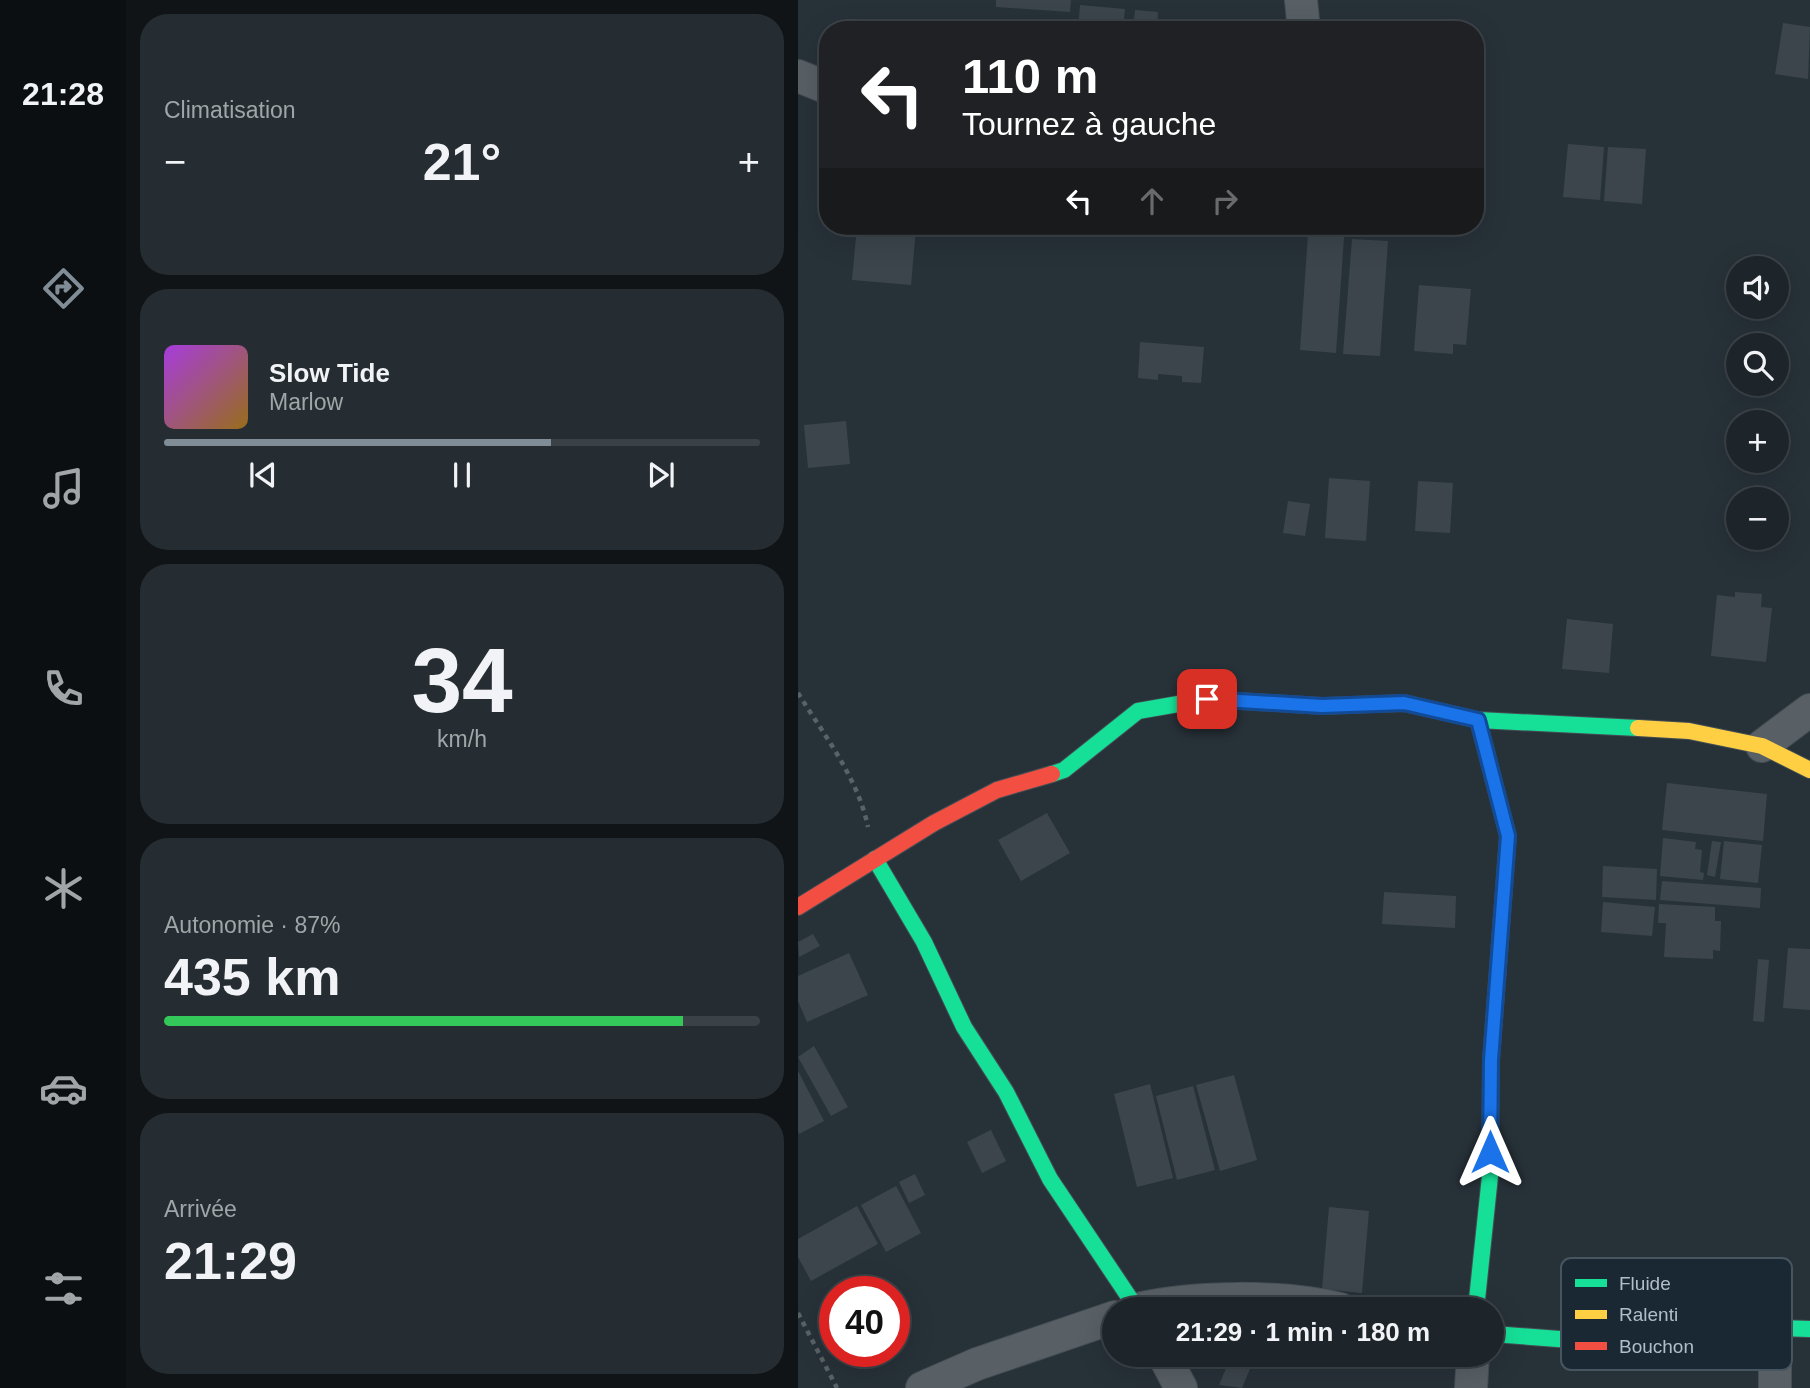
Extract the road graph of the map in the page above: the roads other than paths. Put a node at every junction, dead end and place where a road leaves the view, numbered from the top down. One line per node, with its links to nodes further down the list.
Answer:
1 (1301, 0): 2 (street)
2 (1303, 21)
3 (798, 76): 4 (street)
4 (819, 84)
5 (1810, 710): 7 (street)
6 (1478, 720): 7 (street); 9 (street); 12 (street)
7 (1762, 746): 8 (street)
8 (1810, 770)
9 (875, 859): 10 (street); 11 (street)
10 (798, 907)
11 (1129, 1297)
12 (1477, 1297)
13 (1102, 1321): 21 (street)
14 (1810, 1329): 15 (street)
15 (1792, 1330)
16 (1504, 1335): 17 (street)
17 (1561, 1339)
18 (1170, 1367): 22 (street)
19 (1472, 1367): 23 (street)
20 (1775, 1370): 24 (street)
21 (922, 1388)
22 (1181, 1388)
23 (1471, 1388)
24 (1775, 1388)

